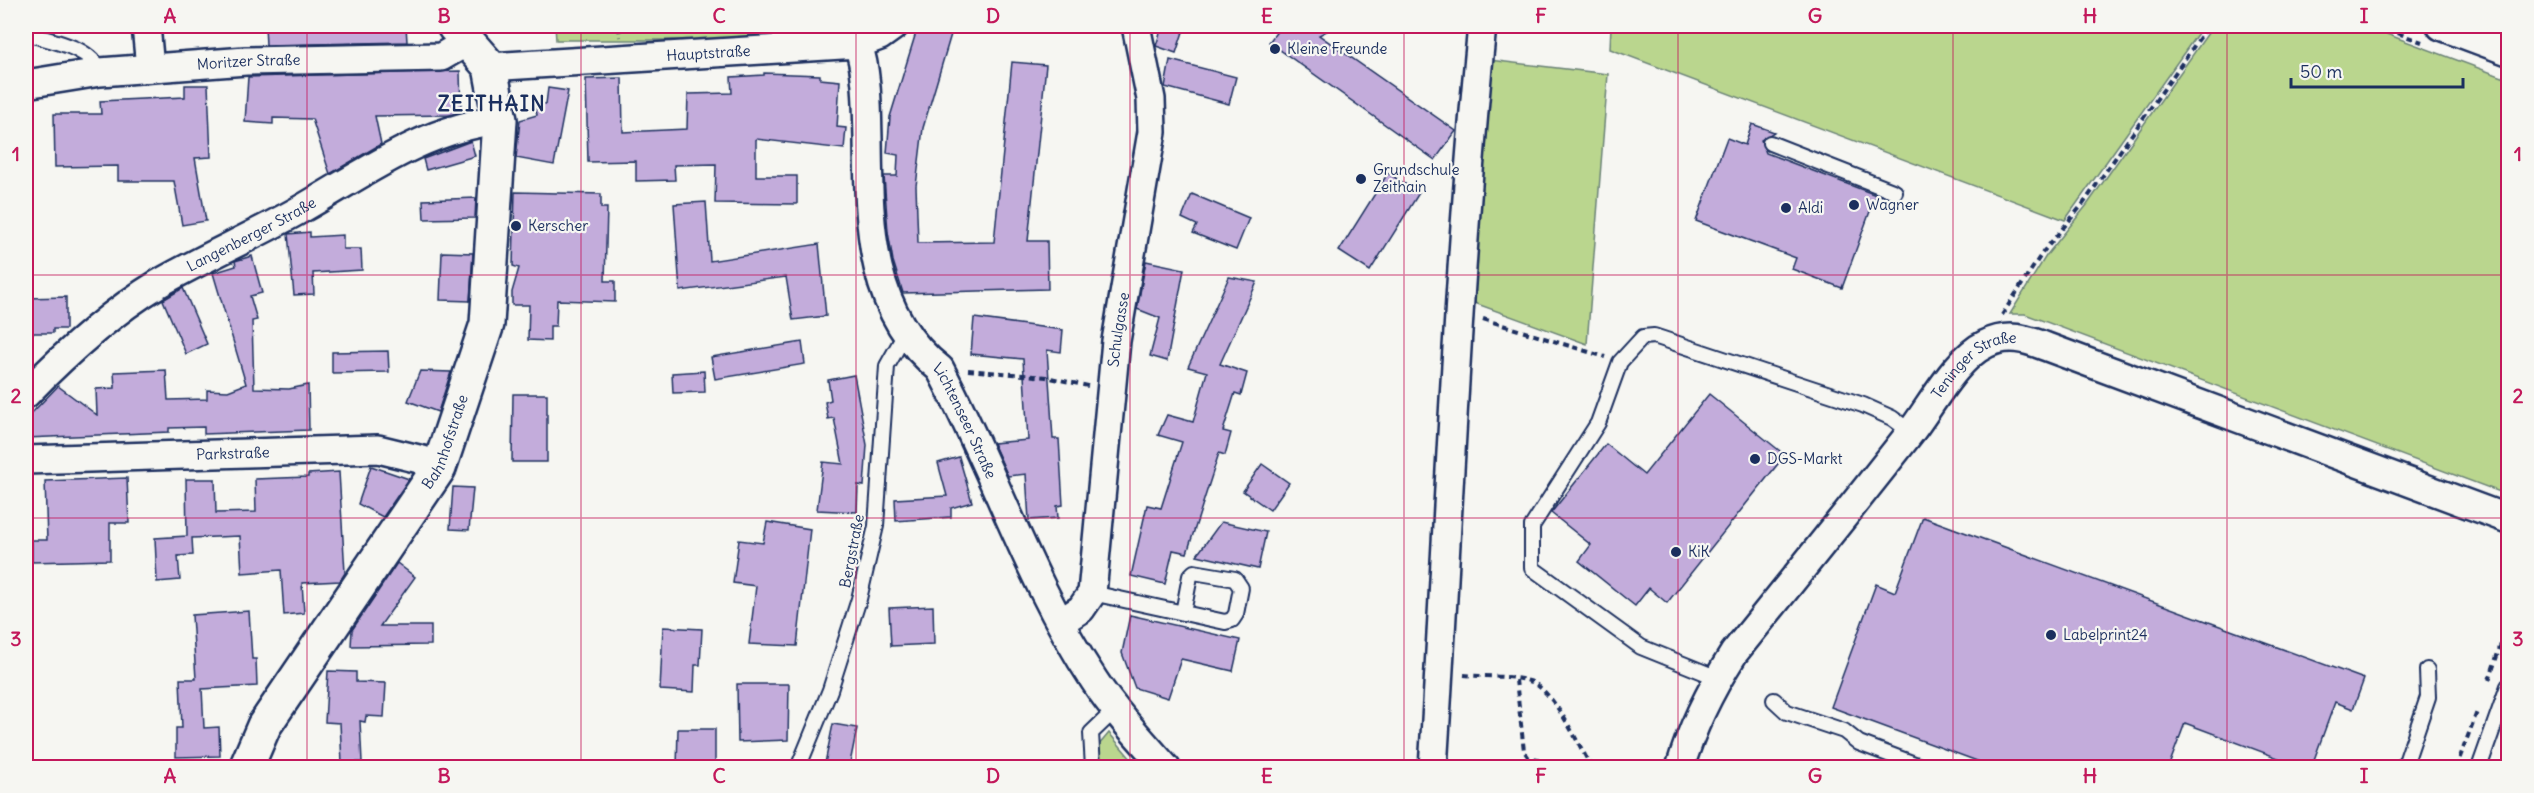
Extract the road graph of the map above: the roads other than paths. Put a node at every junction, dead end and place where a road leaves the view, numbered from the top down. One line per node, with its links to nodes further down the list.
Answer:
1 (146, 26): 11 (street)
2 (894, 26): 8 (street, Hauptstraße)
3 (1136, 26): 23 (street, Schulgasse)
4 (1482, 26): 35 (street)
5 (2441, 26): 9 (street)
6 (26, 33): 12 (lane)
7 (454, 41): 10 (street); 11 (street, Moritzer Straße)
8 (858, 44): 10 (street, Hauptstraße); 17 (street, Lichtenseer Straße)
9 (2508, 51)
10 (505, 66): 14 (street, Bahnhofstraße)
11 (150, 68): 12 (street, Moritzer Straße)
12 (100, 72): 13 (street, Moritzer Straße)
13 (26, 84)
14 (500, 120): 18 (street, Langenberger Straße); 21 (street, Bahnhofstraße)
15 (1770, 143): 16 (lane)
16 (1895, 192)
17 (905, 334): 25 (street, Lichtenseer Straße); 32 (lane, Bergstraße)
18 (26, 394)
19 (1911, 432): 22 (street, Teninger Straße); 27 (street, Teninger Straße); 27 (lane)
20 (26, 460): 21 (street, Parkstraße)
21 (439, 468): 31 (street, Bahnhofstraße)
22 (2508, 519)
23 (1092, 593): 24 (lane); 25 (street)
24 (1184, 613): 24 (lane)
25 (1061, 622): 30 (street, Lichtenseer Straße)
26 (2427, 670): 38 (lane)
27 (1718, 678): 36 (street, Teninger Straße)
28 (2508, 686): 39 (lane)
29 (1774, 700): 37 (lane)
30 (1116, 709): 33 (lane); 34 (street, Lichtenseer Straße)
31 (246, 768)
32 (798, 768)
33 (1093, 768)
34 (1166, 768)
35 (1433, 768)
36 (1680, 768)
37 (1925, 768)
38 (2404, 768)
39 (2479, 768)

